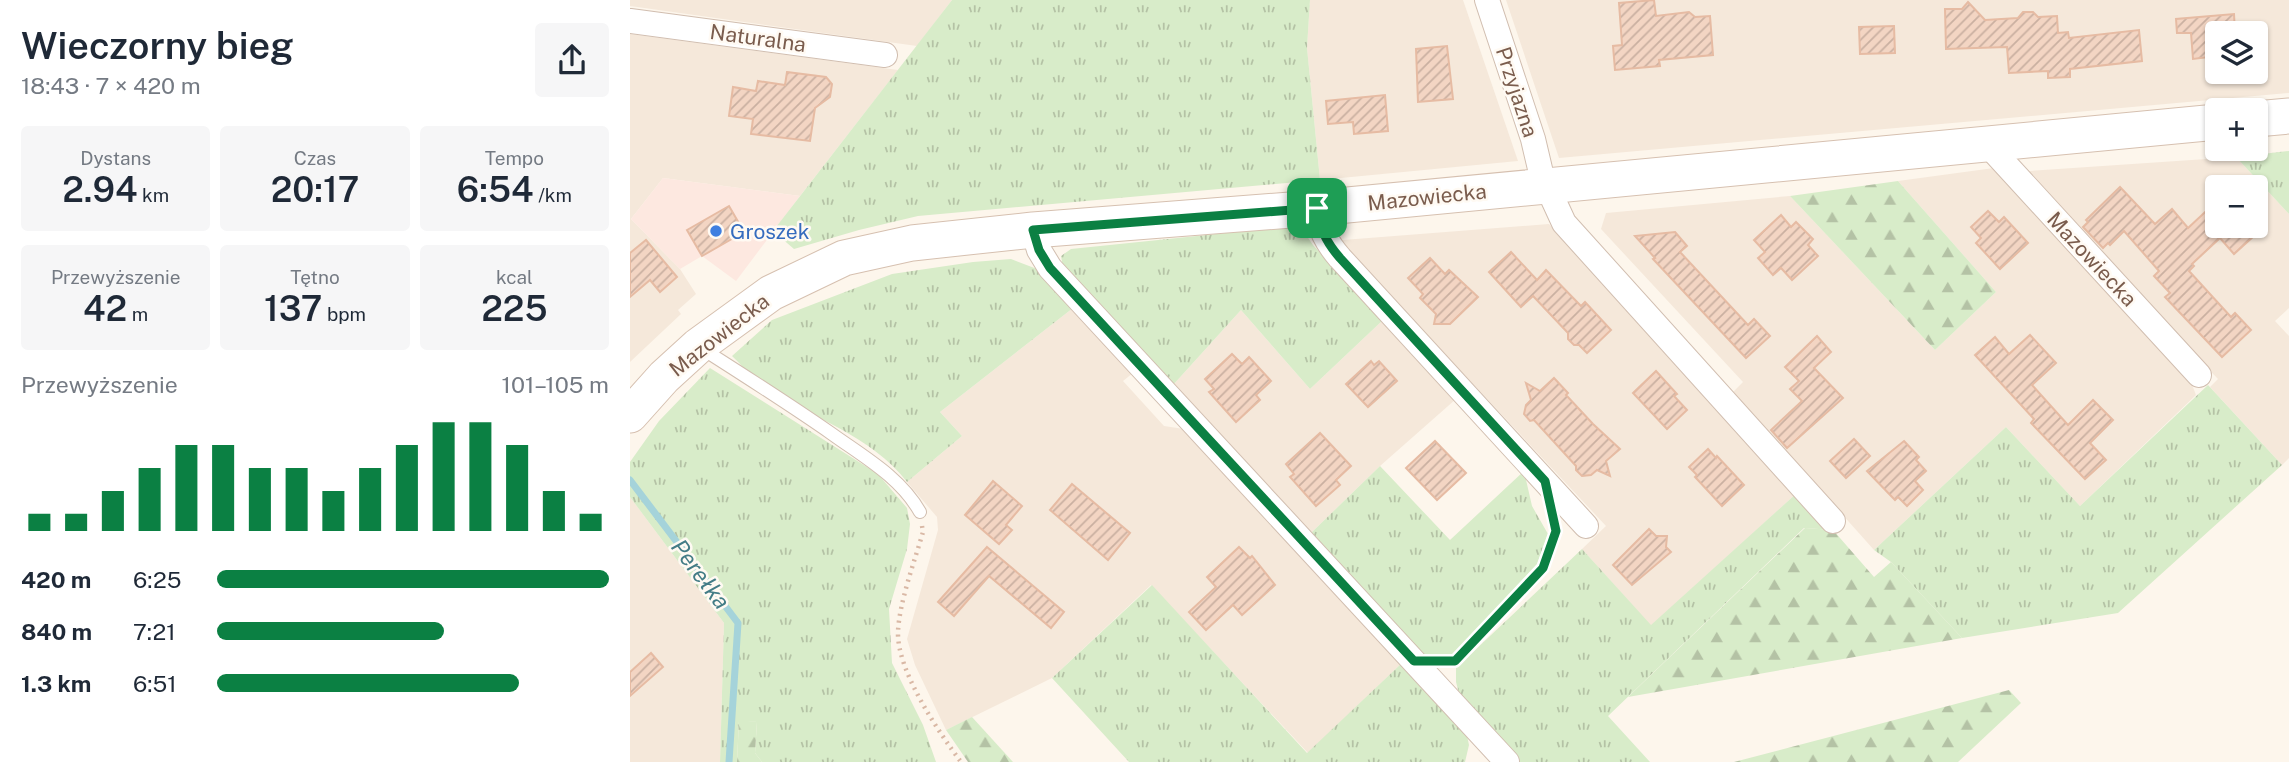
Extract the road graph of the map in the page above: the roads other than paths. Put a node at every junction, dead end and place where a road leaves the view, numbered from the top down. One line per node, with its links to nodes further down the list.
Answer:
1 (1488, 0): 8 (street, Przyjazna)
2 (630, 21): 3 (street, Naturalna)
3 (885, 55)
4 (2289, 116): 5 (street)
5 (2268, 118)
6 (2205, 123): 7 (street, Mazowiecka)
7 (1986, 143): 8 (street, Mazowiecka); 12 (street, Mazowiecka)
8 (1546, 185): 9 (street, Mazowiecka); 15 (street, Przyjazna)
9 (1317, 208): 10 (street, Mazowiecka); 16 (street)
10 (1033, 230): 11 (street, Mazowiecka); 17 (street)
11 (698, 346): 13 (street, Mazowiecka); 14 (lane)
12 (2199, 375)
13 (630, 415)
14 (920, 512)
15 (1833, 521)
16 (1586, 526)
17 (1496, 758)

